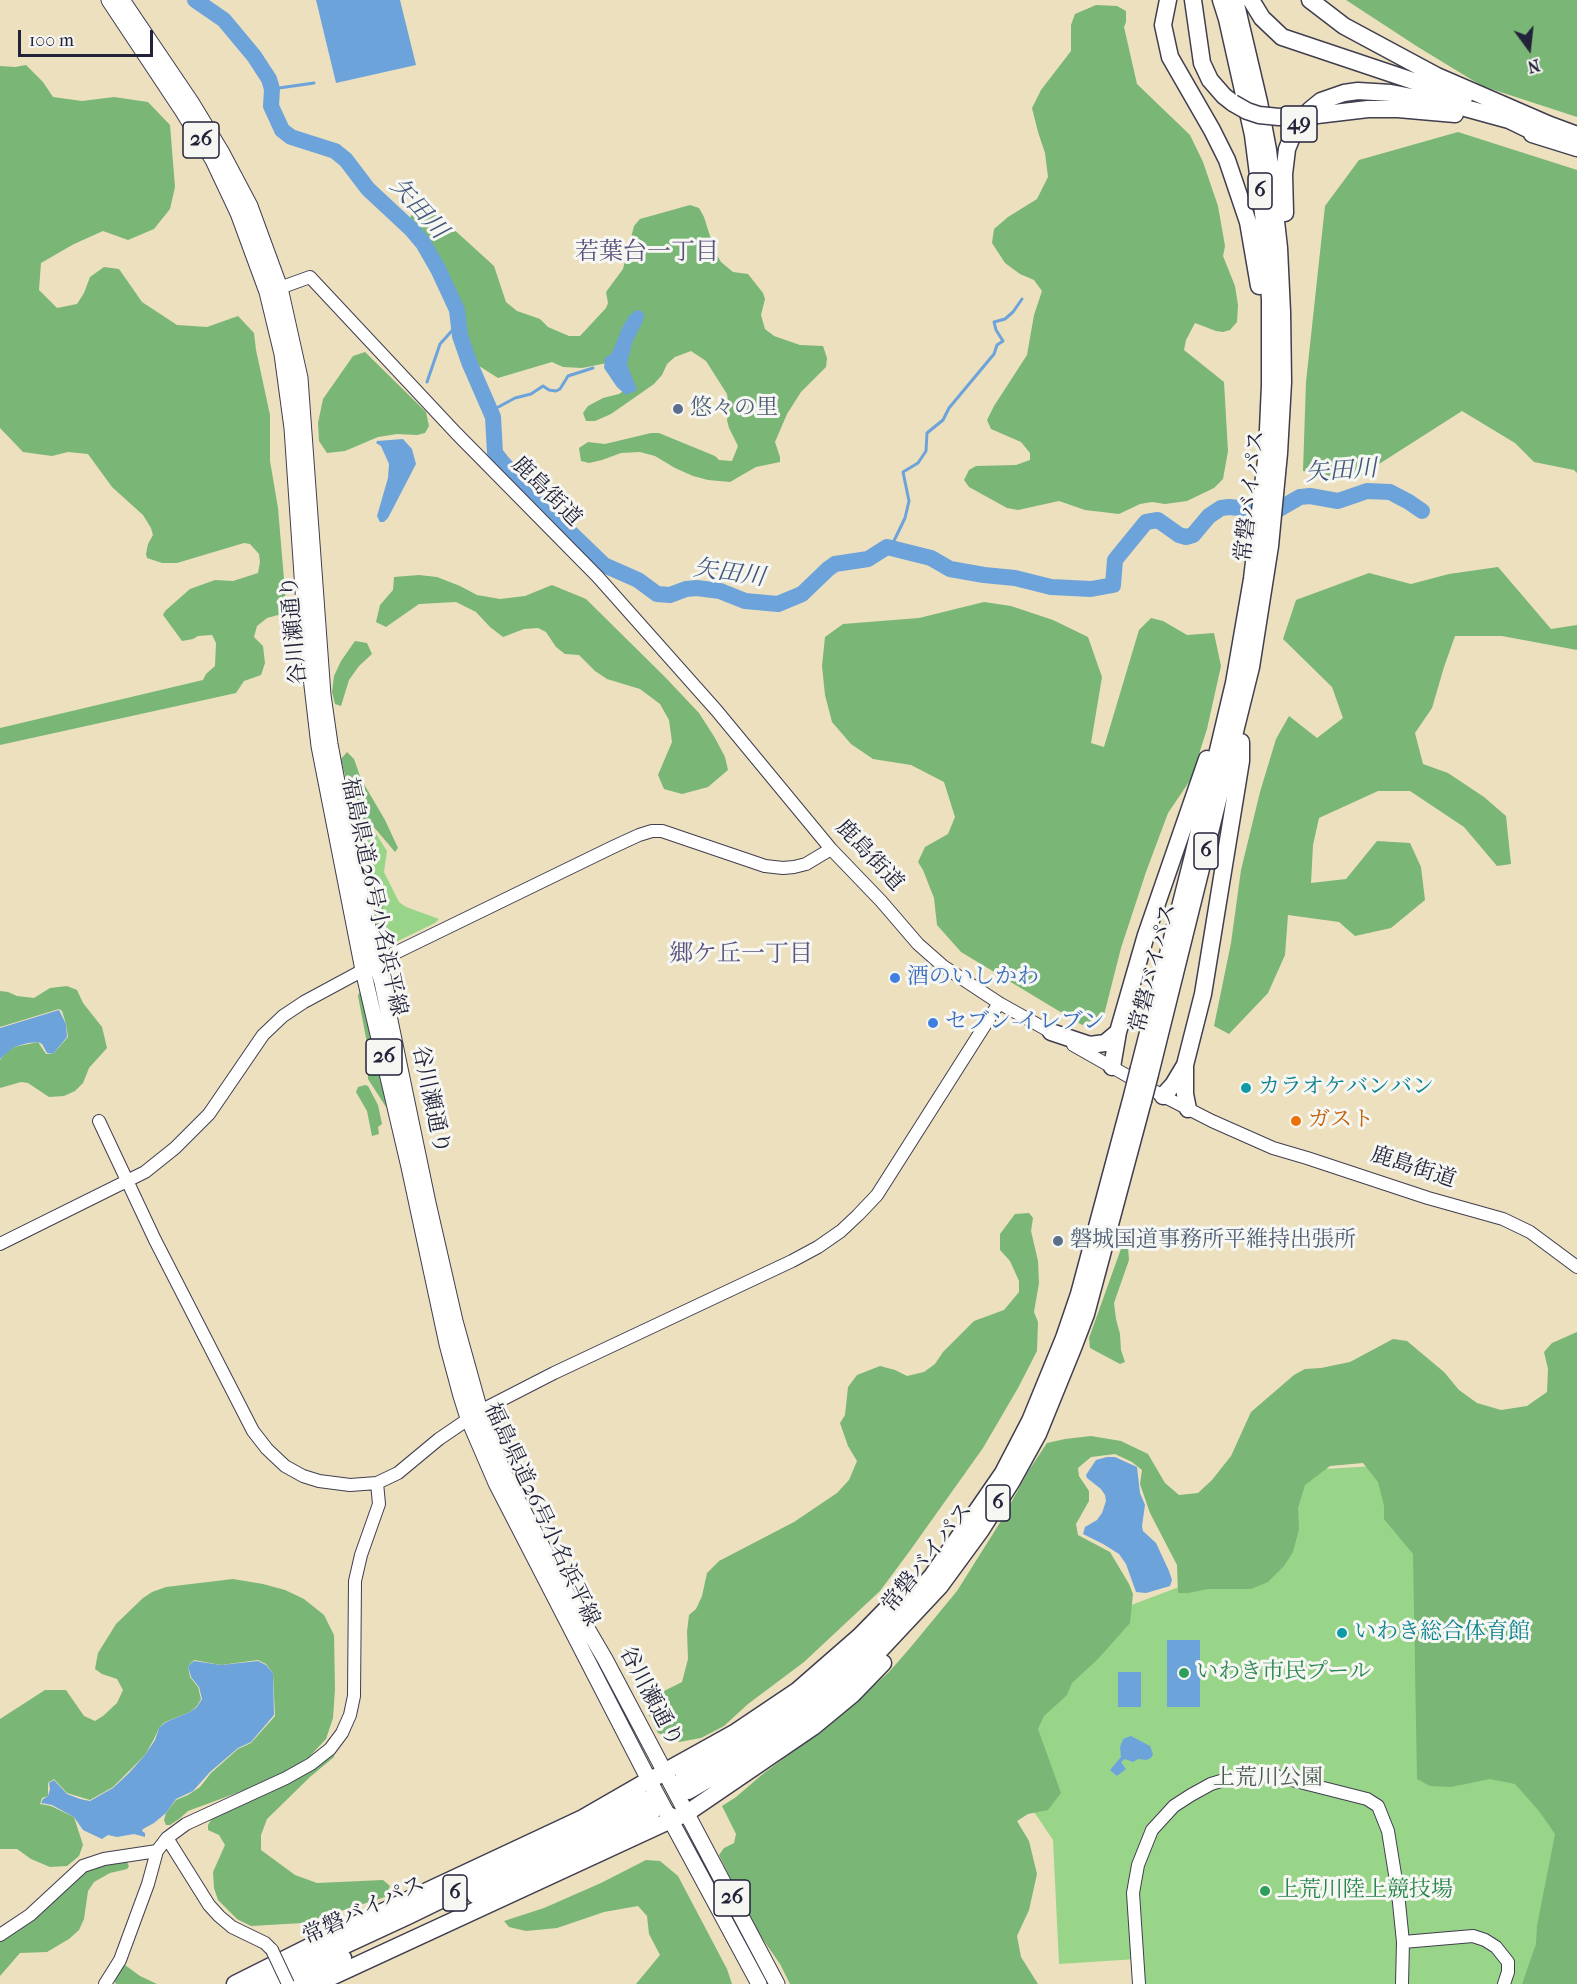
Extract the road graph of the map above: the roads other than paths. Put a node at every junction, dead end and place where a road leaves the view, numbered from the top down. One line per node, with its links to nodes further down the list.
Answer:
1 (110, 0): 12 (main road, 26)
2 (122, 0): 12 (main road, 26)
3 (1168, 0): 13 (highway)
4 (1193, 0): 9 (highway, 49, bridge)
5 (1221, 0): 13 (highway, 常磐バイパス / 6)
6 (1235, 0): 13 (highway, 常磐バイパス / 6)
7 (1251, 0): 9 (highway, 49)
8 (1310, 0): 9 (highway, 49)
9 (1546, 131): 10 (highway, 49); 11 (highway, 49); 13 (highway, 49)
10 (1577, 135)
11 (1577, 148)
12 (273, 290): 16 (street, 鹿島街道); 17 (main road, 谷川瀬通り / 26)
13 (1276, 383): 14 (highway, 常磐バイパス / 6)
14 (1247, 631): 15 (highway, 常磐バイパス / 6); 20 (highway); 23 (highway, 常磐バイパス / 6)
15 (1243, 705): 21 (highway); 23 (highway, 常磐バイパス / 6)
16 (831, 849): 17 (street); 18 (street, 鹿島街道)
17 (369, 967): 28 (street); 31 (main road, 谷川瀬通り / 26)
18 (999, 1004): 19 (street, 鹿島街道); 31 (street)
19 (1051, 1032): 20 (highway); 22 (street, 鹿島街道)
20 (1118, 1032): 22 (highway)
21 (1185, 1065): 24 (highway); 26 (highway)
22 (1112, 1067): 24 (street, 鹿島街道)
23 (1145, 1071): 25 (highway, 常磐バイパス / 6, bridge)
24 (1163, 1096): 26 (street, 鹿島街道)
25 (1138, 1099): 33 (highway, 常磐バイパス / 6); 34 (highway, 常磐バイパス / 6)
26 (1188, 1109): 30 (street, 鹿島街道)
27 (99, 1121): 28 (street)
28 (126, 1182): 29 (street); 32 (street)
29 (0, 1244)
30 (1577, 1267)
31 (474, 1415): 32 (street); 34 (main road, 福島県道26号小名浜平線 / 26)
32 (377, 1483): 36 (street)
33 (940, 1586): 34 (highway, 常磐バイパス / 6); 35 (highway)
34 (669, 1779): 35 (main road, 福島県道26号小名浜平線 / 26); 41 (highway)
35 (666, 1813): 42 (highway, 常磐バイパス / 6); 43 (highway, 常磐バイパス / 6); 44 (highway); 45 (main road, 福島県道26号小名浜平線 / 26); 46 (main road, 26)
36 (167, 1838): 37 (street); 43 (street, bridge)
37 (158, 1851): 38 (street); 40 (street)
38 (0, 1935)
39 (1403, 1942): 47 (street); 48 (street); 49 (street)
40 (105, 1984)
41 (235, 1984)
42 (261, 1984)
43 (289, 1984)
44 (316, 1984)
45 (759, 1984)
46 (777, 1984)
47 (1139, 1984)
48 (1402, 1984)
49 (1504, 1984)

